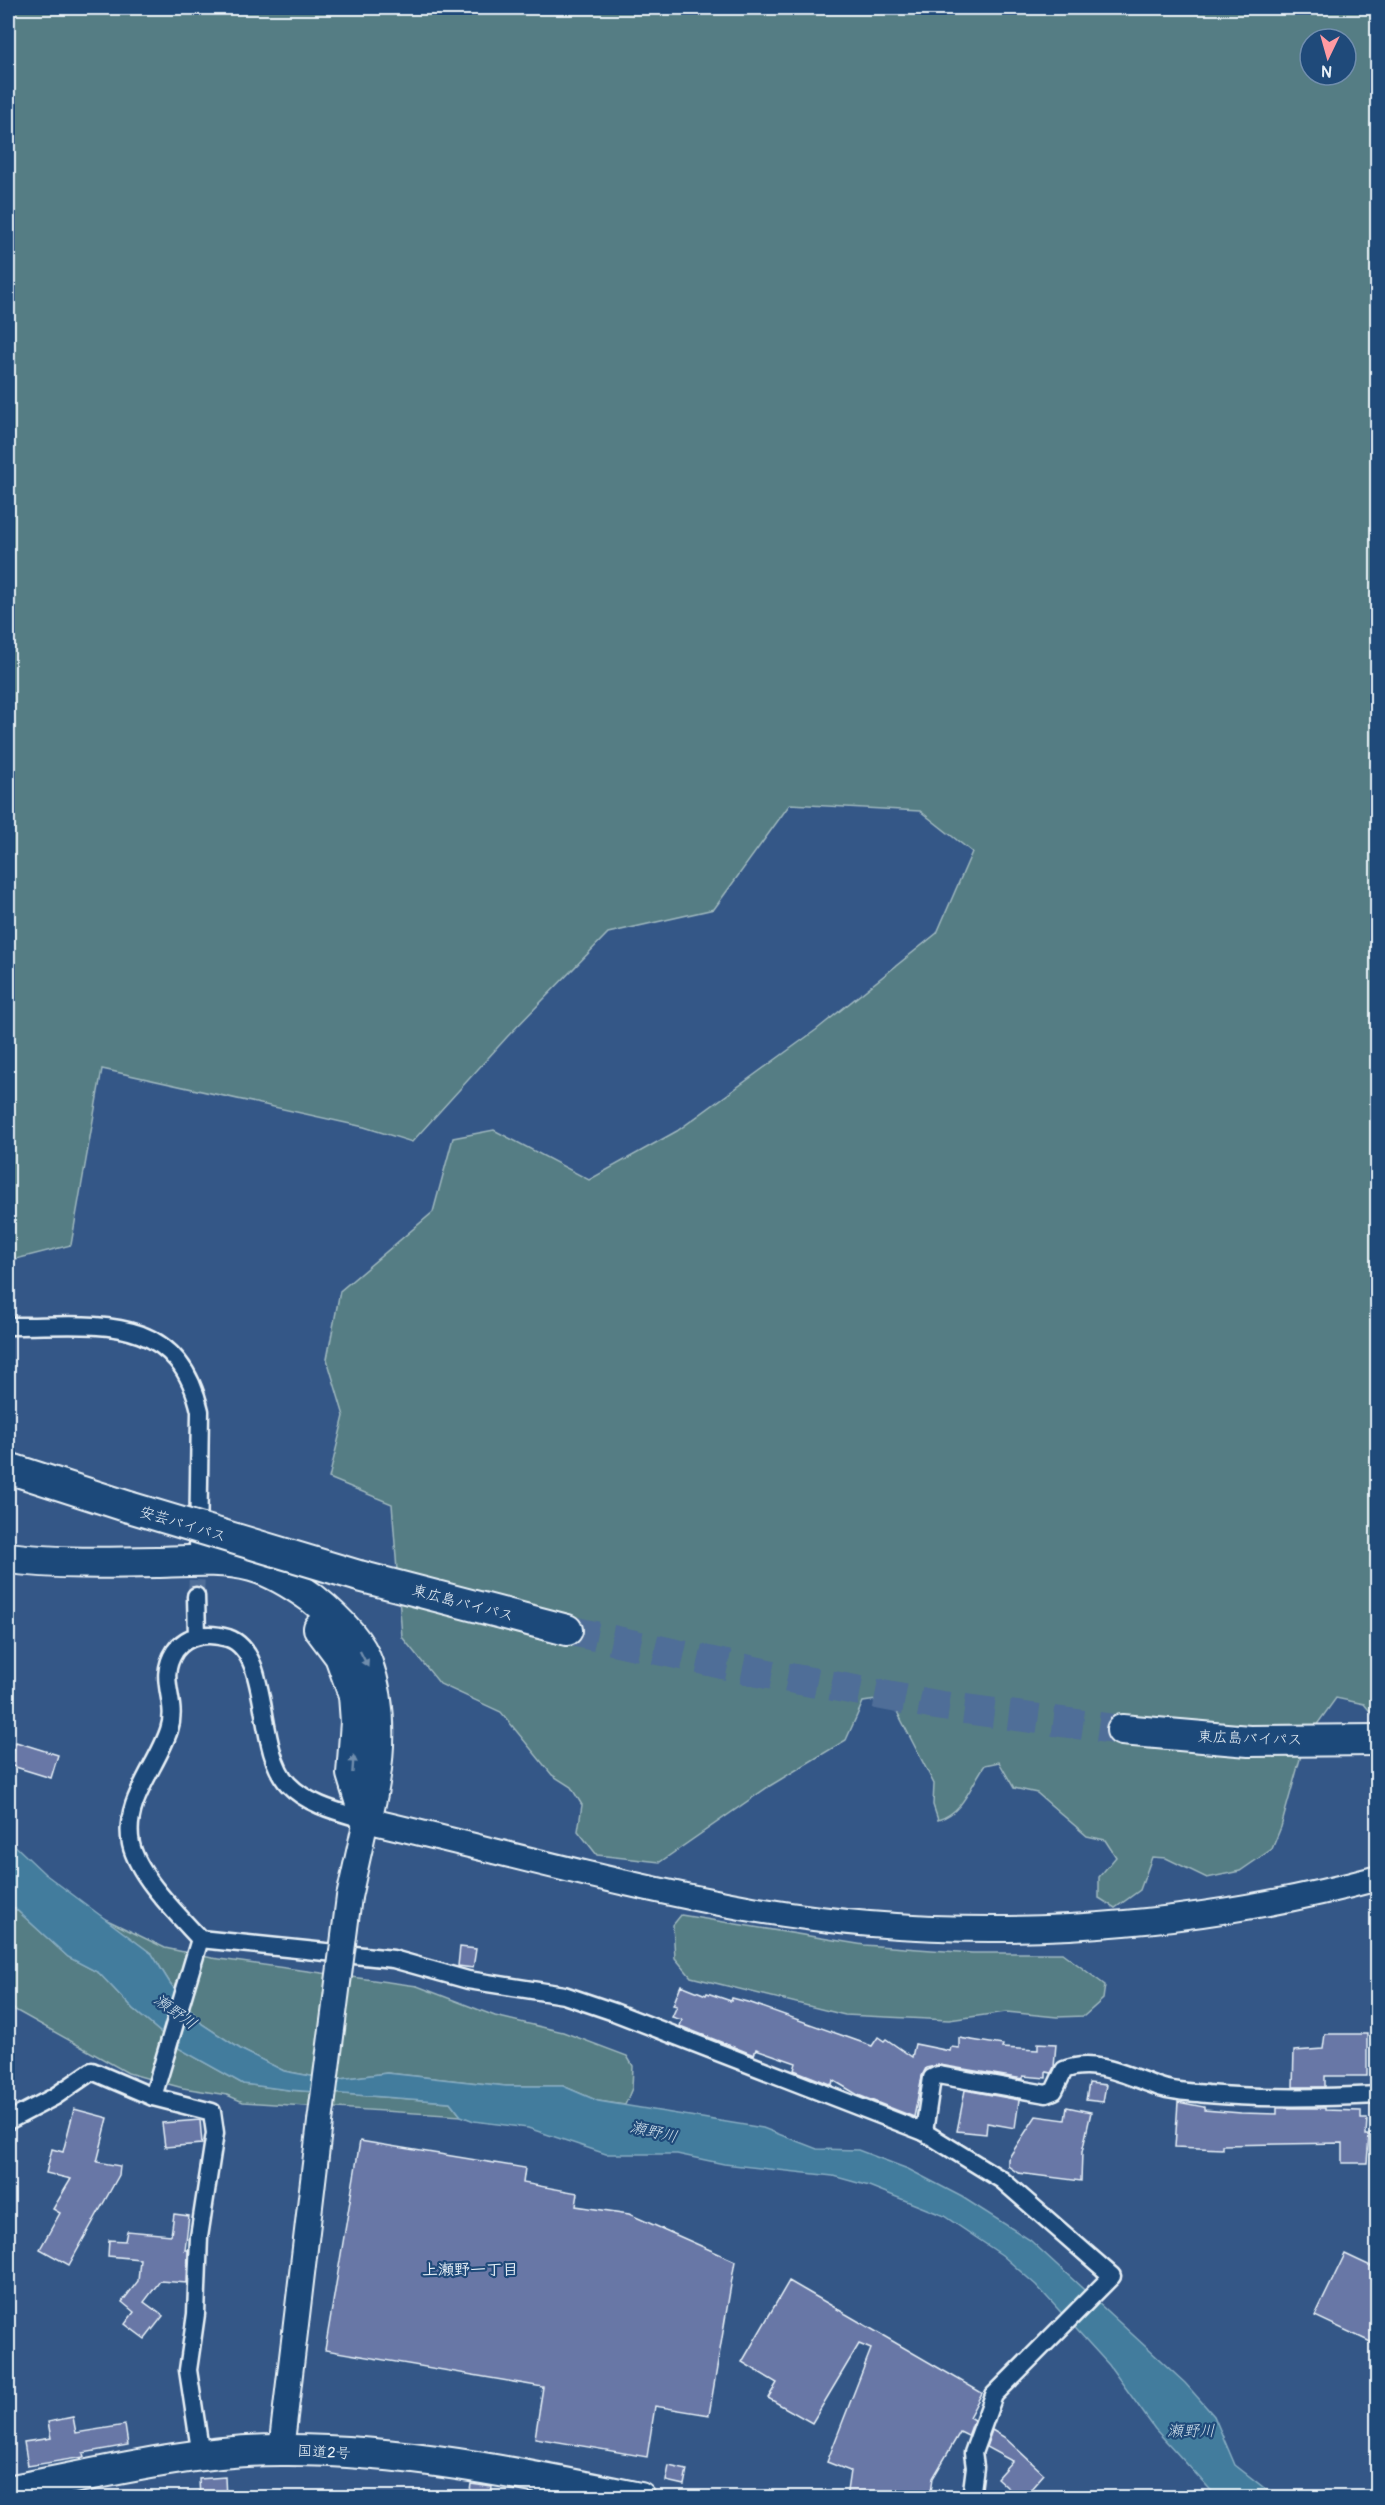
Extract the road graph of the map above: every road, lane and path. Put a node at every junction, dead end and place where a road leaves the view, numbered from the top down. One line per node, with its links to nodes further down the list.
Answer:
1 (8, 1326): 3 (street)
2 (8, 1468): 6 (highway, 安芸バイパス, bridge)
3 (198, 1551)
4 (8, 1558): 12 (highway, one-way to 12)
5 (8, 1574): 12 (highway, one-way to 5)
6 (359, 1576): 8 (highway, 東広島バイパス)
7 (196, 1596): 9 (street)
8 (567, 1630)
9 (197, 1636): 12 (street); 14 (street)
10 (1122, 1730): 11 (highway, 東広島バイパス)
11 (1377, 1740)
12 (366, 1820): 13 (street); 19 (street, bridge)
13 (1377, 1878)
14 (199, 1945): 15 (street); 18 (street)
15 (154, 2094): 17 (street); 20 (street)
16 (1377, 2095): 18 (street)
17 (8, 2121)
18 (924, 2132): 23 (street)
19 (281, 2450): 20 (highway, 国道2号); 22 (highway, 国道2号)
20 (201, 2456): 21 (highway, 国道2号)
21 (8, 2491)
22 (640, 2498)
23 (971, 2498)

